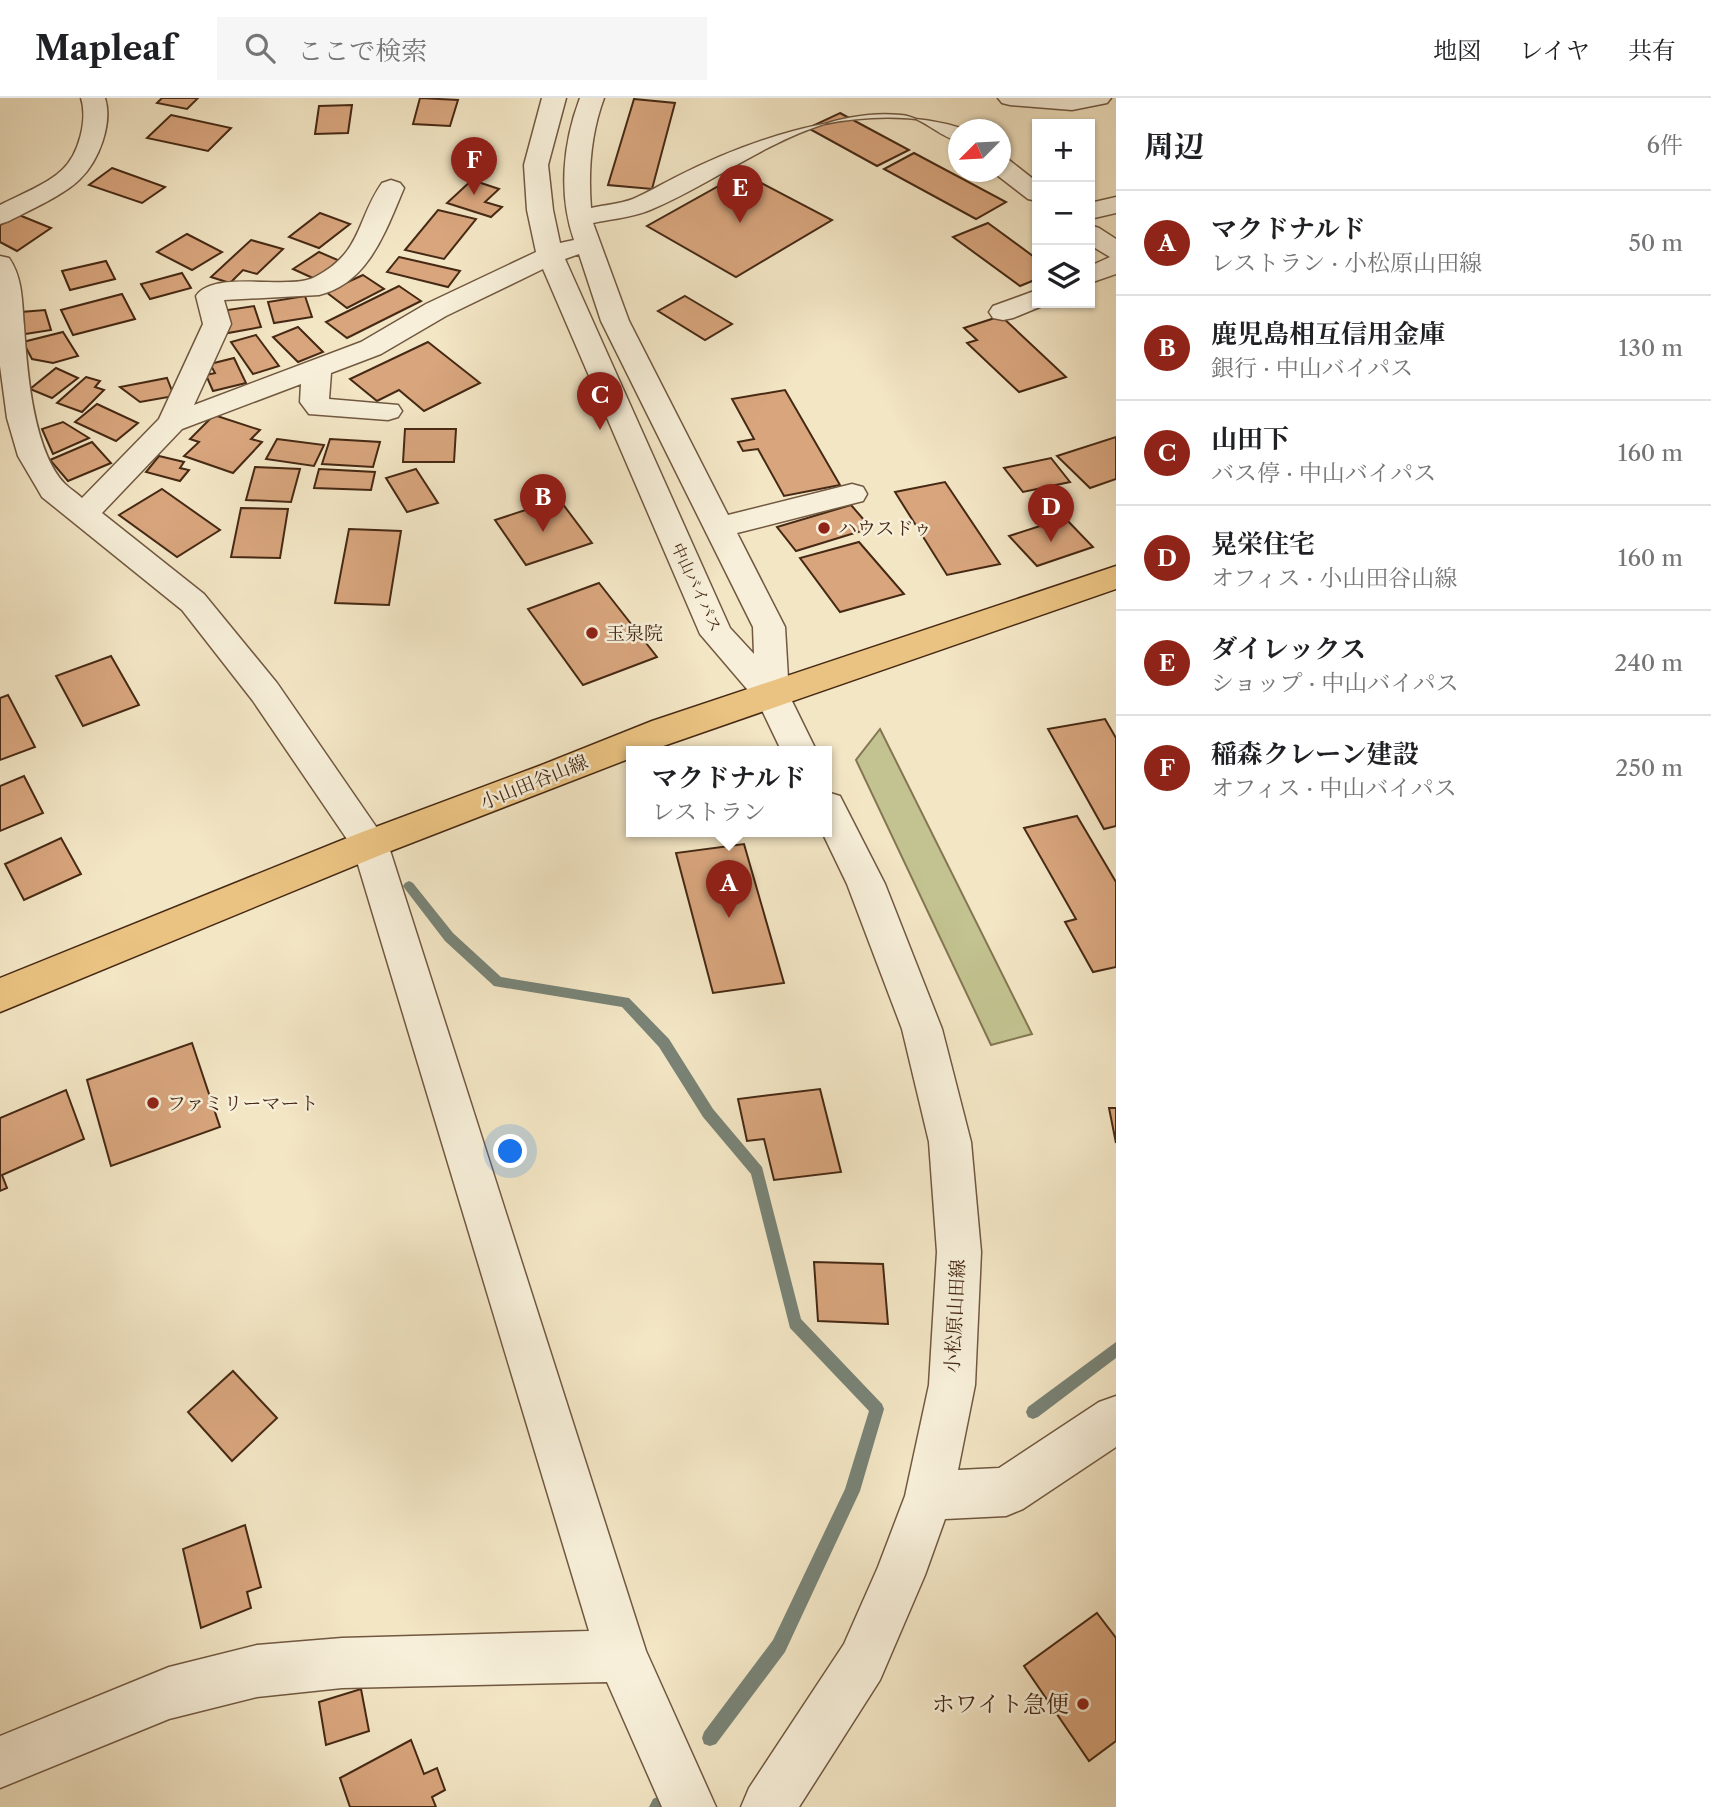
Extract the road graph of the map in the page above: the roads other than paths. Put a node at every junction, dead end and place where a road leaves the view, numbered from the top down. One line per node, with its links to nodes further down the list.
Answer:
1 (93, 98): 14 (street)
2 (554, 98): 18 (street, 中山バイパス)
3 (592, 98): 15 (street)
4 (936, 98): 7 (street)
5 (1010, 98): 6 (street)
6 (1099, 98)
7 (905, 108): 8 (street); 15 (street)
8 (948, 127)
9 (1011, 174): 11 (street)
10 (391, 188): 26 (street)
11 (1032, 190)
12 (1116, 205): 13 (street)
13 (1095, 210)
14 (0, 216)
15 (583, 231): 18 (street); 29 (street)
16 (1095, 236): 17 (street)
17 (1116, 251)
18 (550, 255): 24 (street); 31 (street, 中山バイパス)
19 (0, 264): 28 (street)
20 (1116, 264): 21 (street)
21 (1095, 273)
22 (1032, 300): 23 (street)
23 (1003, 313)
24 (317, 371): 25 (street); 26 (street)
25 (388, 411)
26 (172, 423): 28 (street)
27 (852, 494): 29 (street)
28 (85, 513): 34 (street)
29 (720, 527): 31 (street)
30 (1116, 577): 31 (main road, 小山田谷山線)
31 (772, 695): 32 (street); 34 (main road, 小山田谷山線)
32 (797, 746)
33 (832, 816): 37 (street, 小松原山田線)
34 (370, 844): 35 (main road, 小山田谷山線); 38 (street)
35 (0, 995)
36 (1116, 1419): 37 (street)
37 (929, 1496): 41 (street, 小松原山田線)
38 (622, 1656): 39 (street); 40 (street)
39 (0, 1762)
40 (689, 1807)
41 (768, 1807)

